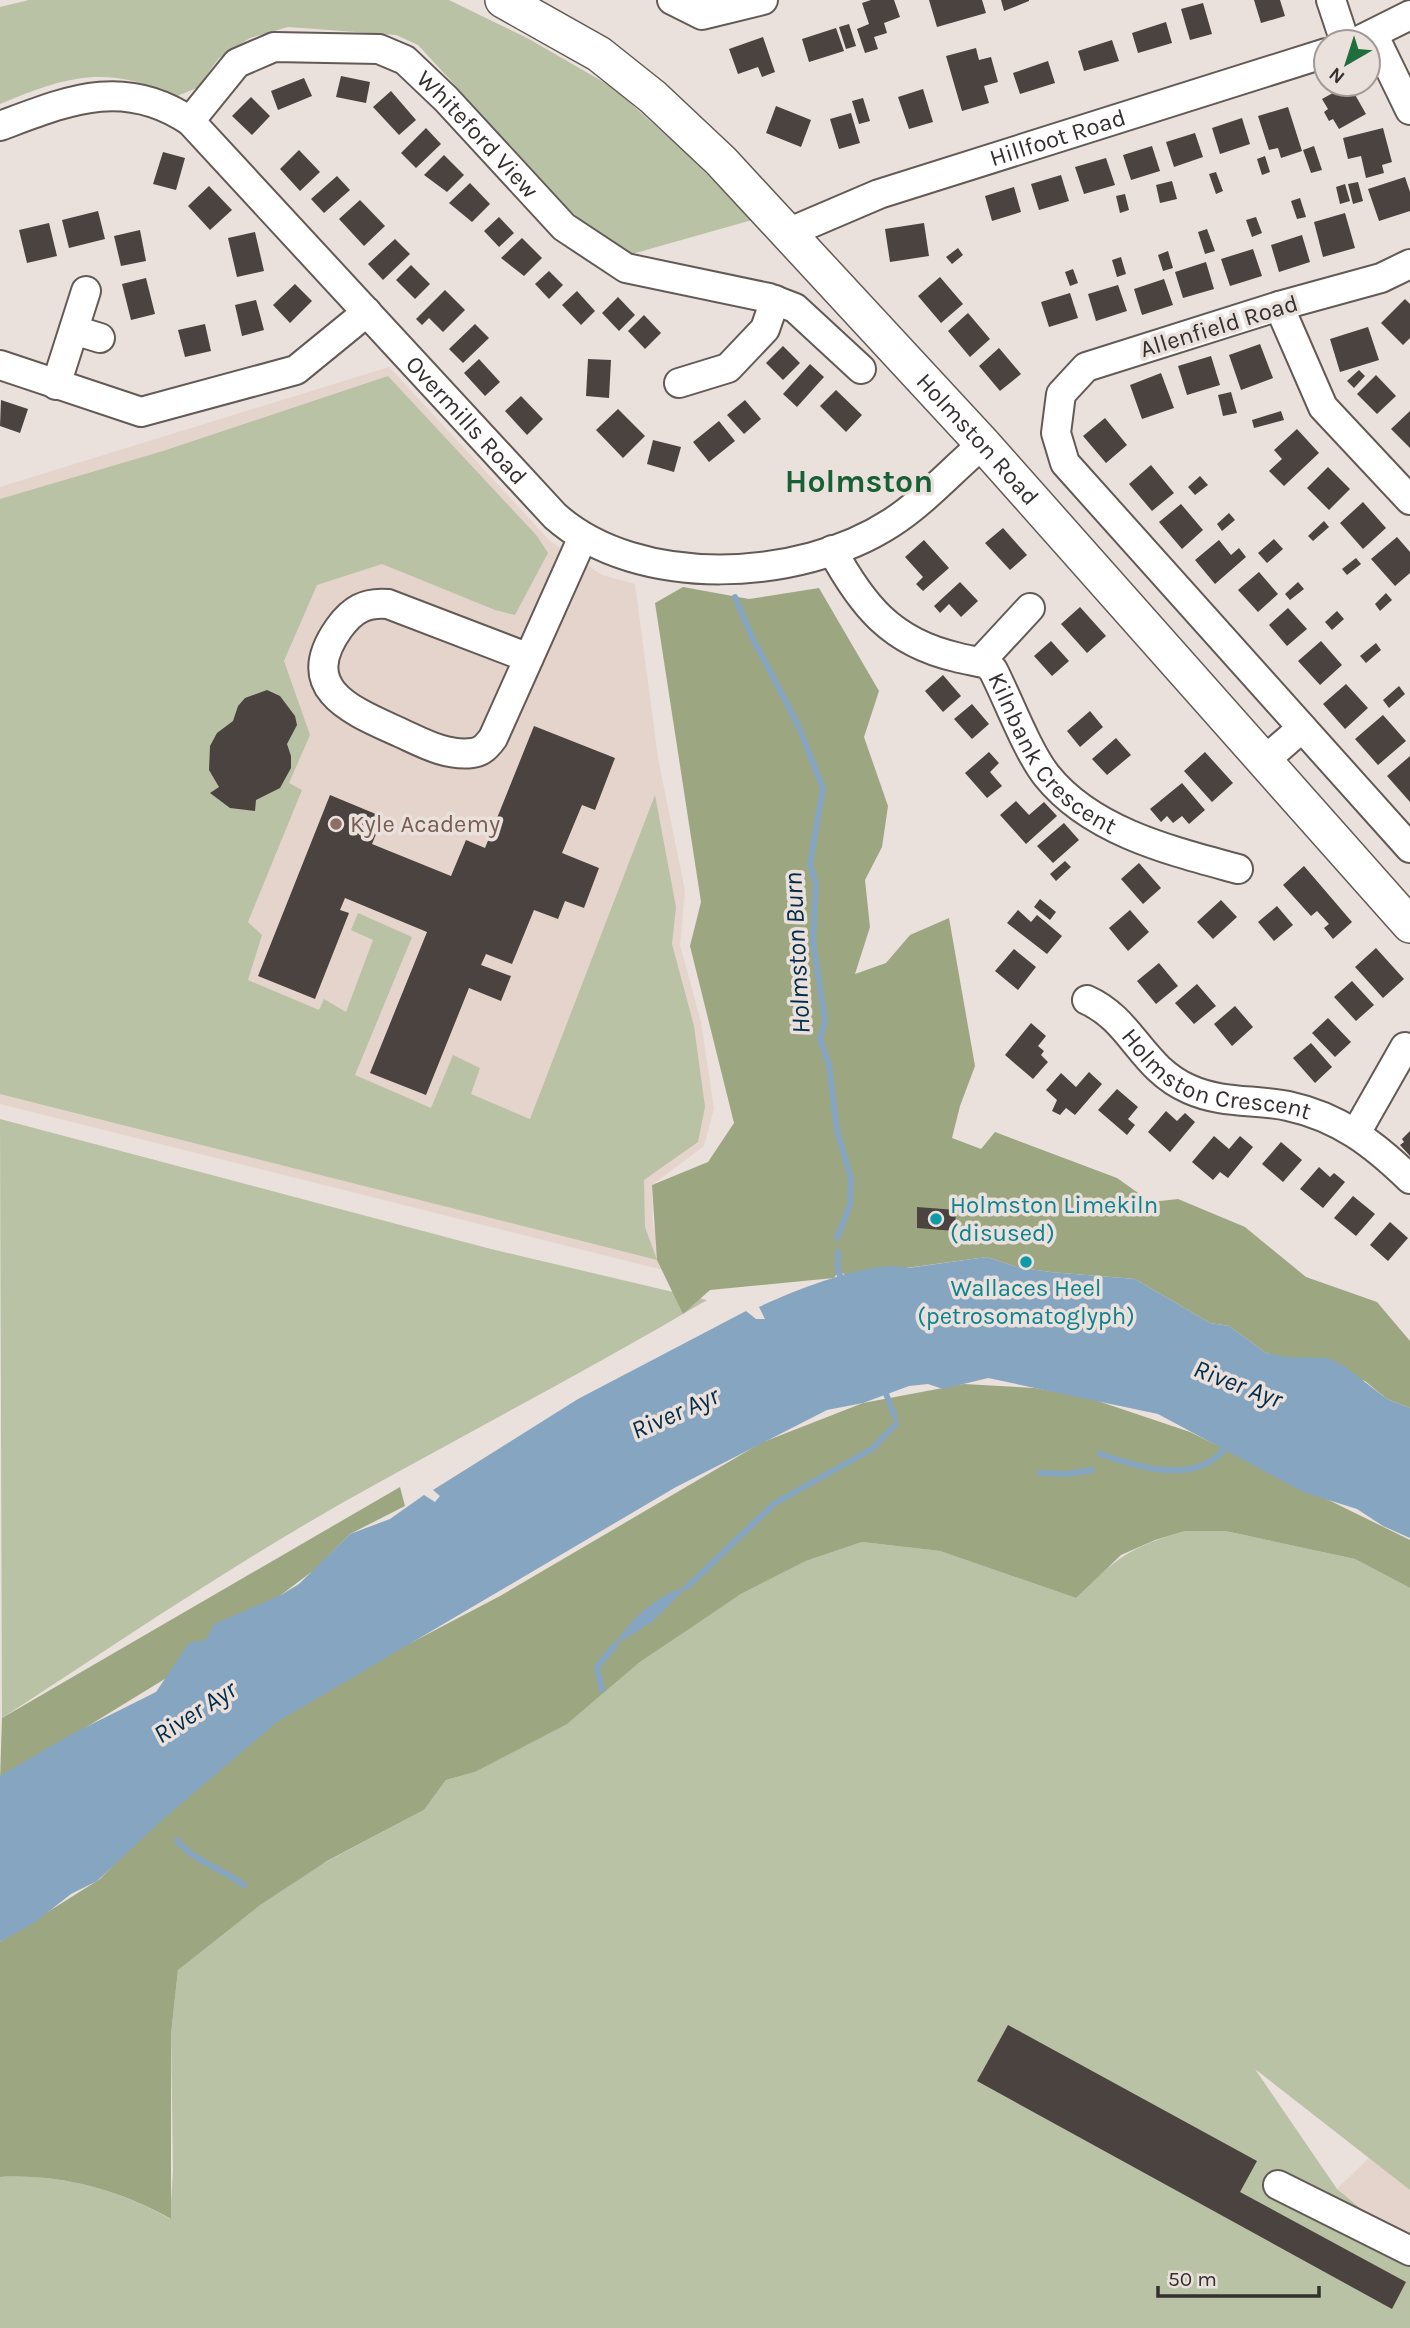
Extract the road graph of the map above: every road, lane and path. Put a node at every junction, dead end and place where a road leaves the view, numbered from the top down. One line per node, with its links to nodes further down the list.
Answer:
1 (503, 0): 13 (main road, Holmston Road)
2 (672, 0): 3 (street)
3 (763, 0)
4 (1331, 0): 6 (street)
5 (1410, 15): 7 (street)
6 (1340, 28)
7 (1382, 29)
8 (1312, 57): 13 (street, Hillfoot Road)
9 (1382, 66): 10 (street)
10 (1410, 110)
11 (190, 121): 12 (street, Overmills Road); 16 (street, Whiteford View); 18 (street, Overmills Road)
12 (0, 126)
13 (790, 232): 24 (main road, Holmston Road)
14 (1410, 264): 17 (street, Allenfield Road)
15 (86, 291): 22 (street)
16 (775, 300): 20 (street, Whiteford View); 21 (street)
17 (1279, 306): 23 (street, Allenfield Road); 25 (street)
18 (368, 312): 22 (street); 26 (street, Overmills Road)
19 (0, 365): 22 (street)
20 (861, 369)
21 (679, 383)
22 (56, 386)
23 (1056, 418): 31 (street, Holmston Road)
24 (983, 444): 27 (street, Overmills Road); 32 (main road, Holmston Road)
25 (1410, 500)
26 (583, 537): 27 (street, Overmills Road); 29 (street)
27 (832, 550): 30 (street, Kilnbank Crescent)
28 (1030, 608): 30 (street)
29 (528, 658): 29 (street)
30 (980, 662): 34 (street, Kilnbank Crescent)
31 (1302, 728): 32 (street); 33 (street, Holmston Road)
32 (1265, 760): 35 (main road, Holmston Road)
33 (1410, 848)
34 (1238, 869)
35 (1410, 925)
36 (1087, 999): 38 (street, Holmston Crescent)
37 (1405, 1047): 38 (street)
38 (1356, 1133): 39 (street, Holmston Crescent)
39 (1410, 1179)
40 (1278, 2185): 41 (street)
41 (1410, 2251)

